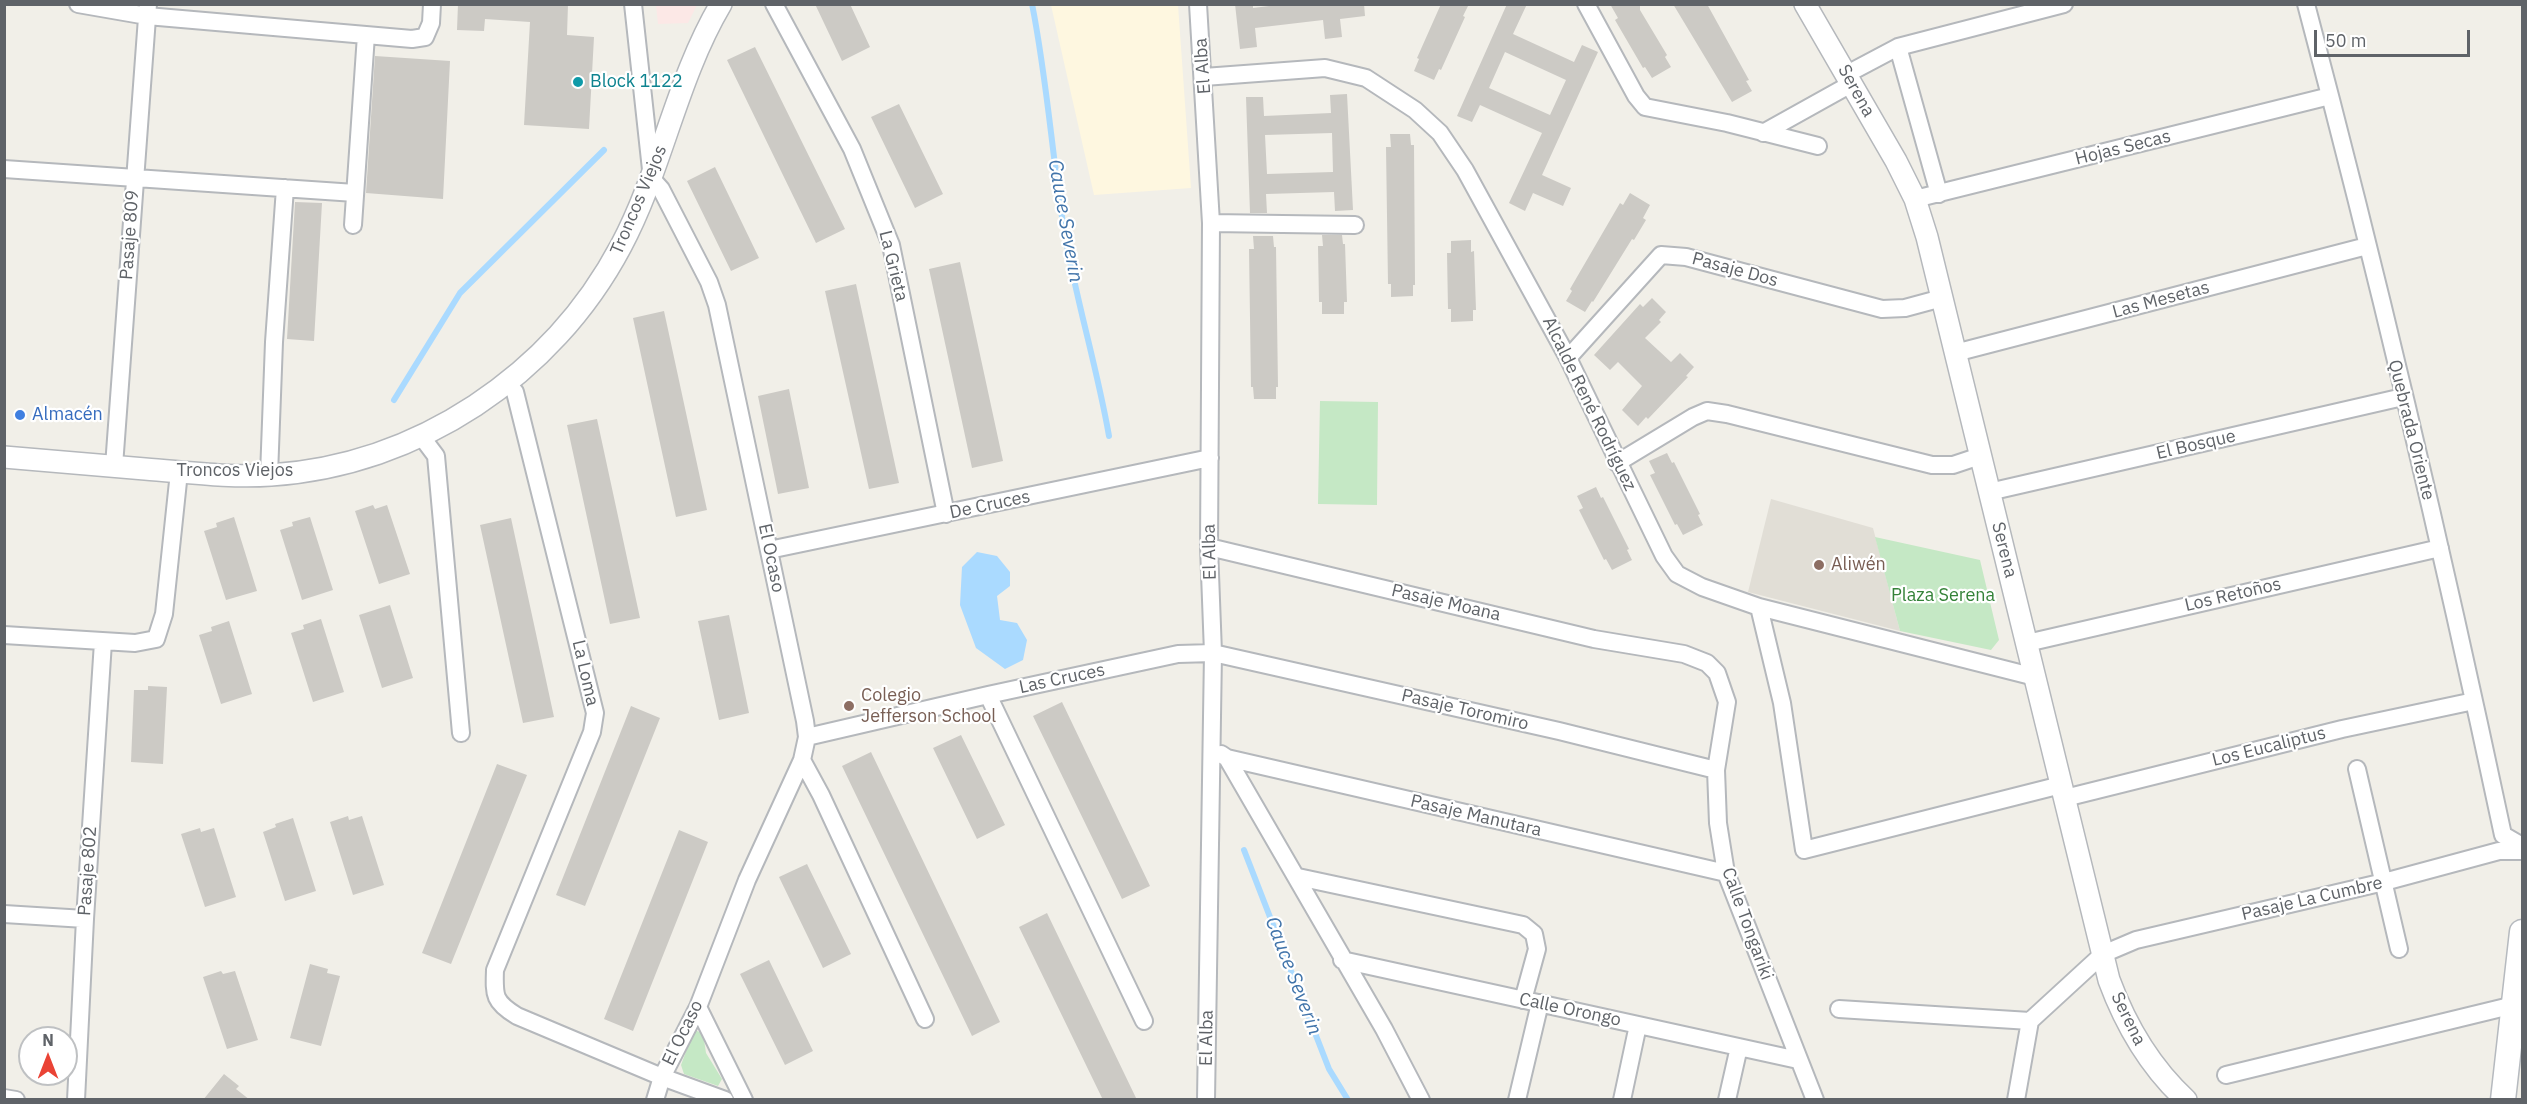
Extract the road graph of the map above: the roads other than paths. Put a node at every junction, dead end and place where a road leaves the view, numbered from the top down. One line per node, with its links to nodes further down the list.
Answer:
1 (78, 4): 11 (street)
2 (432, 4): 12 (street)
3 (633, 4): 21 (street, El Ocaso)
4 (721, 4): 21 (street, Troncos Viejos)
5 (774, 4): 44 (street, La Grieta)
6 (1198, 4): 14 (street, El Alba)
7 (1586, 4): 17 (street)
8 (1804, 4): 15 (street, Serena)
9 (2064, 4): 13 (street)
10 (2306, 4): 16 (street, Quebrada Oriente)
11 (147, 10): 12 (street); 20 (street, Pasaje 809)
12 (366, 35): 23 (street)
13 (1898, 47): 15 (street); 24 (street)
14 (1204, 77): 26 (street, El Alba); 32 (street, Alcalde René Rodríguez)
15 (1849, 79): 17 (street); 25 (street, Serena)
16 (2330, 96): 24 (street, Hojas Secas); 29 (street, Quebrada Oriente)
17 (1763, 133): 18 (street)
18 (1818, 146)
19 (4, 169): 20 (street)
20 (134, 176): 22 (street); 40 (street, Pasaje 809)
21 (652, 179): 33 (street, Troncos Viejos); 47 (street, El Ocaso)
22 (285, 188): 23 (street); 42 (street)
23 (355, 193): 27 (street)
24 (1939, 194): 25 (street, Hojas Secas)
25 (1915, 199): 30 (street, Serena)
26 (1211, 223): 28 (street); 38 (street, El Alba)
27 (353, 225)
28 (1355, 225)
29 (2367, 246): 31 (street, Las Mesetas); 34 (street, Quebrada Oriente)
30 (1942, 298): 31 (street, Serena); 32 (street, Pasaje Dos)
31 (1955, 353): 36 (street, Serena)
32 (1569, 358): 39 (street, Alcalde René Rodríguez)
33 (507, 383): 35 (street, Troncos Viejos); 88 (street, La Loma)
34 (2403, 397): 43 (street, El Bosque); 46 (street, Quebrada Oriente)
35 (421, 436): 42 (street, Troncos Viejos); 57 (street)
36 (1980, 456): 39 (street); 43 (street, Serena)
37 (4, 457): 40 (street, Troncos Viejos)
38 (1210, 458): 44 (street, De Cruces); 45 (street, El Alba)
39 (1617, 462): 48 (street, Alcalde René Rodríguez)
40 (114, 466): 41 (street, Troncos Viejos)
41 (179, 472): 42 (street, Troncos Viejos); 50 (street)
42 (269, 475)
43 (1989, 492): 51 (street, Serena)
44 (946, 514): 47 (street, De Cruces)
45 (1209, 547): 52 (street, El Alba); 53 (street, Pasaje Moana)
46 (2440, 548): 51 (street, Los Retoños); 56 (street, Quebrada Oriente)
47 (769, 550): 58 (street, El Ocaso)
48 (1759, 607): 54 (street, Alcalde René Rodríguez); 64 (street)
49 (4, 635): 50 (street)
50 (104, 642): 71 (street, Pasaje 802)
51 (2027, 643): 54 (street, Serena)
52 (1213, 653): 55 (street, Las Cruces); 59 (street, El Alba); 63 (street, Pasaje Toromiro)
53 (1684, 654): 63 (street, Calle Tongariki)
54 (2035, 677): 64 (street, Serena)
55 (988, 695): 58 (street, Las Cruces); 82 (street)
56 (2474, 701): 64 (street, Los Eucaliptus); 65 (street, Quebrada Oriente)
57 (461, 733)
58 (807, 737): 61 (street, El Ocaso)
59 (1210, 748): 60 (street); 95 (street, El Alba)
60 (1227, 758): 67 (street, Pasaje Manutara); 68 (street)
61 (802, 760): 79 (street, El Ocaso); 81 (street)
62 (2357, 769): 69 (street)
63 (1716, 770): 67 (street, Calle Tongariki)
64 (2063, 791): 74 (street, Serena)
65 (2523, 846)
66 (2523, 851): 69 (street, Pasaje La Cumbre)
67 (1726, 873): 86 (street, Calle Tongariki)
68 (1298, 878): 75 (street); 76 (street)
69 (2384, 882): 73 (street); 74 (street, Pasaje La Cumbre)
70 (4, 914): 71 (street)
71 (85, 919): 91 (street, Pasaje 802)
72 (2523, 932): 78 (main road)
73 (2399, 949)
74 (2103, 954): 83 (street, Pasaje La Cumbre); 102 (street, Serena)
75 (1342, 960): 76 (street, Calle Orongo); 96 (street)
76 (1523, 1000): 77 (street, Calle Orongo)
77 (1540, 1003): 84 (street, Calle Orongo); 97 (street)
78 (2514, 1005): 87 (street); 103 (main road)
79 (698, 1007): 88 (street, El Ocaso); 94 (street)
80 (1839, 1009): 83 (street)
81 (925, 1019)
82 (1143, 1021)
83 (2030, 1021): 101 (street)
84 (1638, 1025): 85 (street, Calle Orongo); 98 (street)
85 (1738, 1047): 86 (street, Calle Orongo); 99 (street)
86 (1798, 1060): 100 (street, Calle Tongariki)
87 (2226, 1075)
88 (662, 1077): 92 (street, El Ocaso); 93 (street, La Loma)
89 (4, 1098): 90 (street)
90 (16, 1100)
91 (76, 1100)
92 (655, 1100)
93 (725, 1100)
94 (744, 1100)
95 (1206, 1100)
96 (1421, 1100)
97 (1517, 1100)
98 (1622, 1100)
99 (1726, 1100)
100 (1815, 1100)
101 (2016, 1100)
102 (2186, 1100)
103 (2503, 1100)

